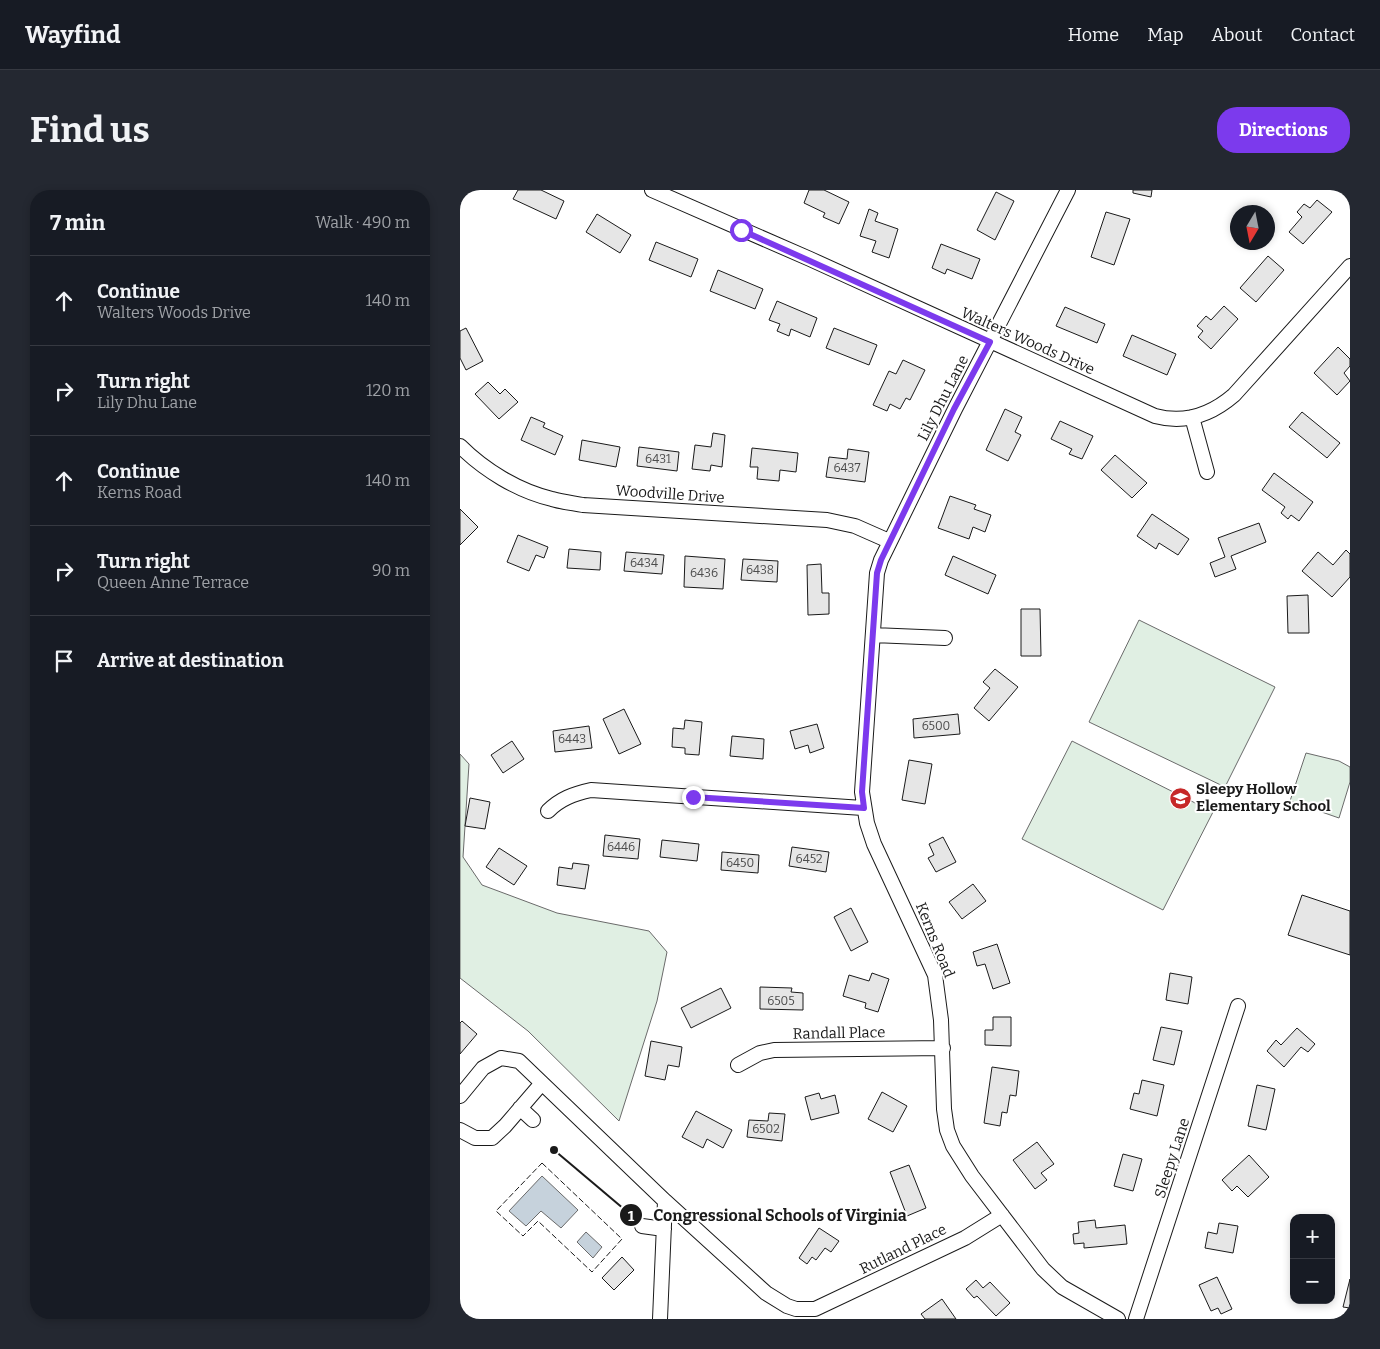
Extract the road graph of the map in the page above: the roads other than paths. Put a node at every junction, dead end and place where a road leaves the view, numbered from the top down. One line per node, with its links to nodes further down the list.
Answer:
1 (652, 190): 4 (street, Walters Woods Drive)
2 (1068, 190): 4 (street, Lily Dhu Lane)
3 (1350, 266): 5 (street, Walters Woods Drive)
4 (990, 342): 5 (street, Walters Woods Drive); 8 (street, Lily Dhu Lane)
5 (1192, 418): 7 (street)
6 (460, 448): 8 (street, Woodville Drive)
7 (1207, 472)
8 (889, 541): 9 (street, Kerns Road)
9 (873, 635): 10 (street); 11 (street, Kerns Road)
10 (945, 638)
11 (864, 808): 12 (street); 14 (street, Kerns Road)
12 (548, 812)
13 (1238, 1006): 27 (street, Sleepy Lane)
14 (943, 1048): 15 (street, Randall Place); 22 (street, Kerns Road)
15 (738, 1065)
16 (542, 1083): 17 (street); 18 (street); 21 (street)
17 (460, 1096)
18 (520, 1108): 19 (street); 20 (street)
19 (533, 1120)
20 (460, 1130)
21 (665, 1201): 22 (street, Rutland Place); 24 (street)
22 (1002, 1216): 26 (street, Kerns Road)
23 (642, 1226): 24 (street)
24 (664, 1229): 25 (street)
25 (660, 1319)
26 (1118, 1319)
27 (1136, 1319)

